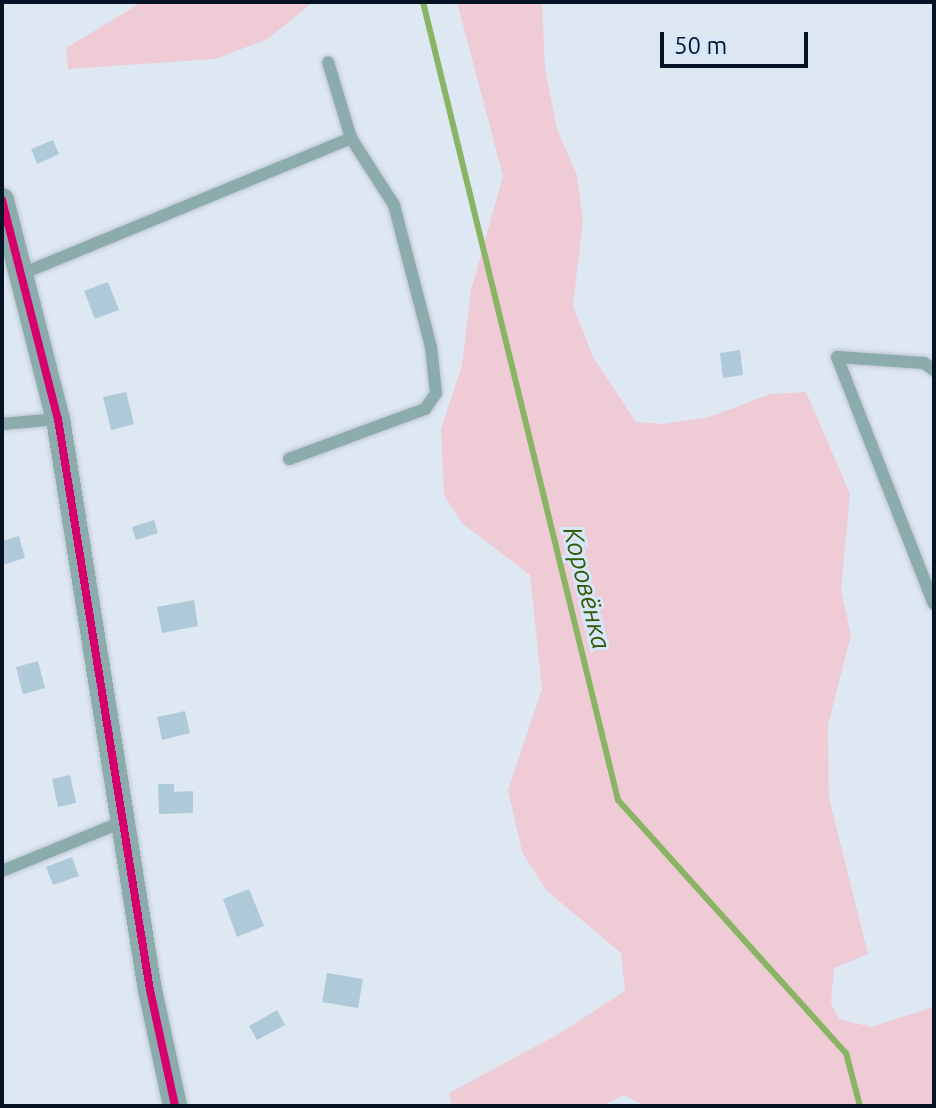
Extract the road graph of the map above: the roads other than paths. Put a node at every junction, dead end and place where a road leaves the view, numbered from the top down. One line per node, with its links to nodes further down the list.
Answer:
1 (328, 62): 2 (lane)
2 (351, 138): 4 (lane); 8 (lane)
3 (2, 200): 4 (street)
4 (24, 273): 6 (street)
5 (934, 370): 9 (lane)
6 (58, 419): 7 (lane); 10 (street)
7 (2, 424)
8 (289, 459)
9 (934, 604)
10 (122, 822): 11 (lane); 12 (street)
11 (2, 871)
12 (175, 1106)

